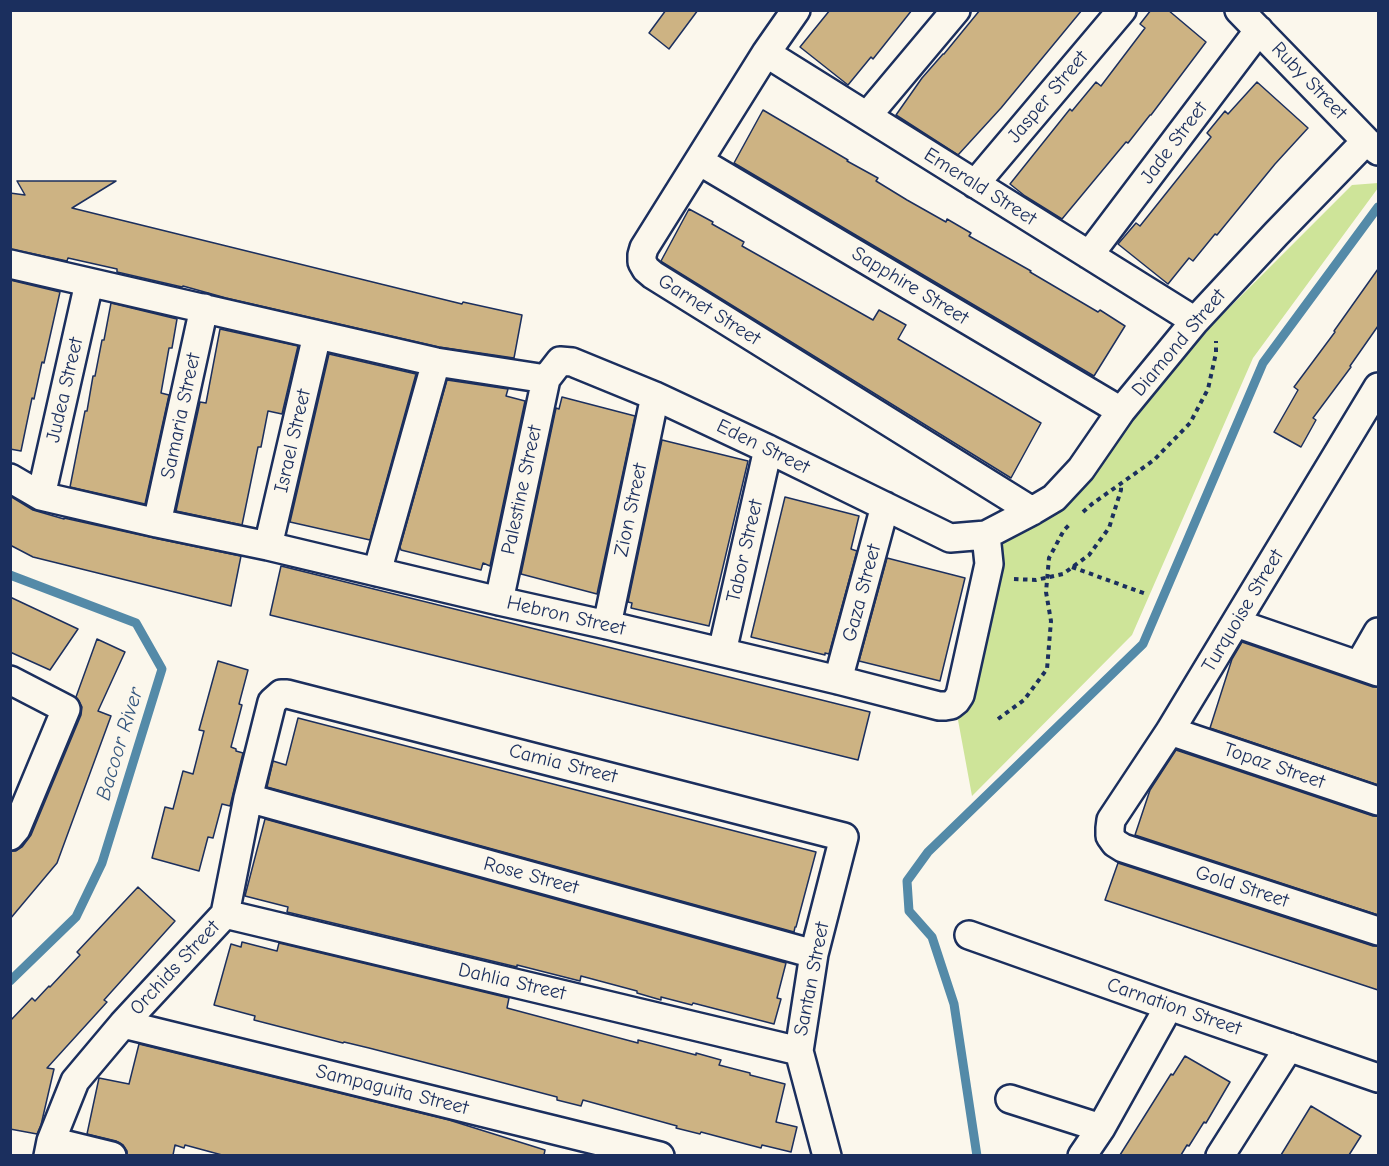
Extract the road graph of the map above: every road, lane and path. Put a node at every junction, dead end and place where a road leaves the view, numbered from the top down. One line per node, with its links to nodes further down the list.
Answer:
1 (796, 10): 6 (street, Garnet Street)
2 (956, 10): 7 (street)
3 (1122, 10): 10 (street, Jasper Street)
4 (1239, 10): 5 (street, Ruby Street)
5 (1259, 30): 8 (street, Ruby Street); 11 (street, Jade Street)
6 (766, 53): 7 (street, Emerald Street); 9 (street, Garnet Street)
7 (867, 116): 10 (street, Emerald Street)
8 (1372, 146): 15 (street, Diamond Street)
9 (699, 161): 21 (street, Sapphire Street); 27 (street, Garnet Street)
10 (975, 184): 11 (street, Emerald Street)
11 (1089, 255): 15 (street, Emerald Street)
12 (10, 264): 13 (street)
13 (89, 283): 14 (street); 25 (street, Judea Street)
14 (204, 308): 16 (street); 28 (street, Samaria Street)
15 (1201, 314): 21 (street, Diamond Street); 24 (path)
16 (317, 335): 17 (street); 30 (street, Israel Street)
17 (436, 362): 18 (street); 33 (street)
18 (546, 379): 20 (street, Eden Street); 36 (street, Palestine Street)
19 (1378, 387): 37 (street, Turquoise Street)
20 (655, 396): 22 (street, Eden Street); 38 (street, Zion Street)
21 (1122, 411): 27 (street, Diamond Street)
22 (768, 449): 26 (street, Eden Street); 40 (street, Tabor Street)
23 (10, 478): 25 (street, Hebron Street)
24 (1121, 484): 31 (path); 34 (path)
25 (41, 496): 28 (street, Hebron Street)
26 (885, 506): 29 (street, Eden Street); 43 (street, Gaza Street)
27 (1032, 511): 29 (street, Diamond Street)
28 (157, 523): 30 (street, Hebron Street)
29 (986, 535): 32 (street, Hebron Street)
30 (268, 546): 33 (street, Hebron Street)
31 (1072, 567): 34 (path); 35 (path)
32 (988, 571): 34 (path); 43 (street, Hebron Street)
33 (377, 572): 36 (street, Hebron Street)
34 (1047, 577): 45 (path)
35 (1146, 594)
36 (499, 601): 38 (street, Hebron Street)
37 (1236, 623): 41 (street); 46 (street, Turquoise Street)
38 (607, 625): 40 (street, Hebron Street)
39 (1378, 632): 41 (street)
40 (722, 652): 43 (street, Hebron Street)
41 (1369, 668)
42 (10, 680): 49 (street)
43 (838, 680)
44 (281, 694): 47 (street, Orchids Street); 51 (street, Camia Street)
45 (998, 719)
46 (1170, 730): 48 (street, Topaz Street); 50 (street, Turquoise Street)
47 (248, 798): 52 (street, Orchids Street); 55 (street, Rose Street)
48 (1378, 801)
49 (10, 836)
50 (1110, 836): 53 (street, Gold Street)
51 (844, 837): 55 (street, Santan Street)
52 (225, 914): 57 (street, Orchids Street); 59 (street, Dahlia Street)
53 (1378, 931)
54 (969, 935): 56 (street, Carnation Street)
55 (814, 954): 59 (street, Santan Street)
56 (1169, 1006): 58 (street, Carnation Street); 62 (street)
57 (123, 1024): 63 (street, Orchids Street); 65 (street, Sampaguita Street)
58 (1289, 1047): 60 (street, Carnation Street); 68 (street)
59 (799, 1051): 66 (street, Santan Street)
60 (1378, 1078)
61 (1010, 1098): 62 (street)
62 (1101, 1128): 67 (street)
63 (49, 1148): 64 (street)
64 (112, 1155)
65 (660, 1155)
66 (827, 1155)
67 (1082, 1155)
68 (1220, 1155)

